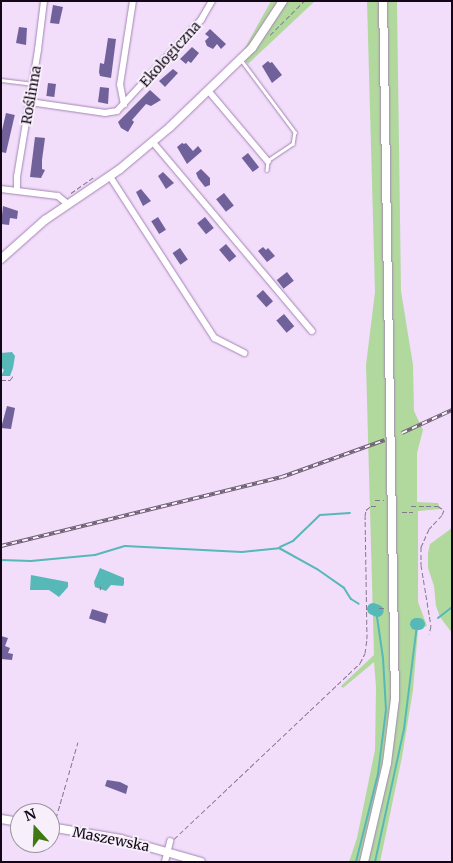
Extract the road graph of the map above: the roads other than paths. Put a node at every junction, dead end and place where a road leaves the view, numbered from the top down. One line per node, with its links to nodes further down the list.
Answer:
1 (44, 1): 8 (street, Roślinna)
2 (133, 1): 11 (street, Ekologiczna)
3 (212, 1): 11 (street, Ekologiczna)
4 (283, 1): 6 (main road)
5 (383, 1): 25 (main road)
6 (241, 60): 9 (main road); 13 (lane)
7 (1, 80): 8 (lane)
8 (32, 84): 10 (street, Roślinna)
9 (208, 90): 12 (main road); 13 (street)
10 (30, 102): 11 (street); 17 (street, Roślinna)
11 (124, 105)
12 (153, 142): 15 (main road); 20 (street)
13 (268, 161): 14 (lane)
14 (268, 170)
15 (110, 176): 18 (main road); 21 (street)
16 (1, 189): 17 (street)
17 (17, 189): 18 (street)
18 (68, 199): 19 (main road)
19 (1, 259)
20 (312, 331)
21 (244, 353)
22 (60, 829): 24 (main road, Maszewska)
23 (170, 842): 24 (street)
24 (168, 851): 26 (street); 27 (main road, Maszewska)
25 (365, 861)
26 (165, 862)
27 (201, 862)

